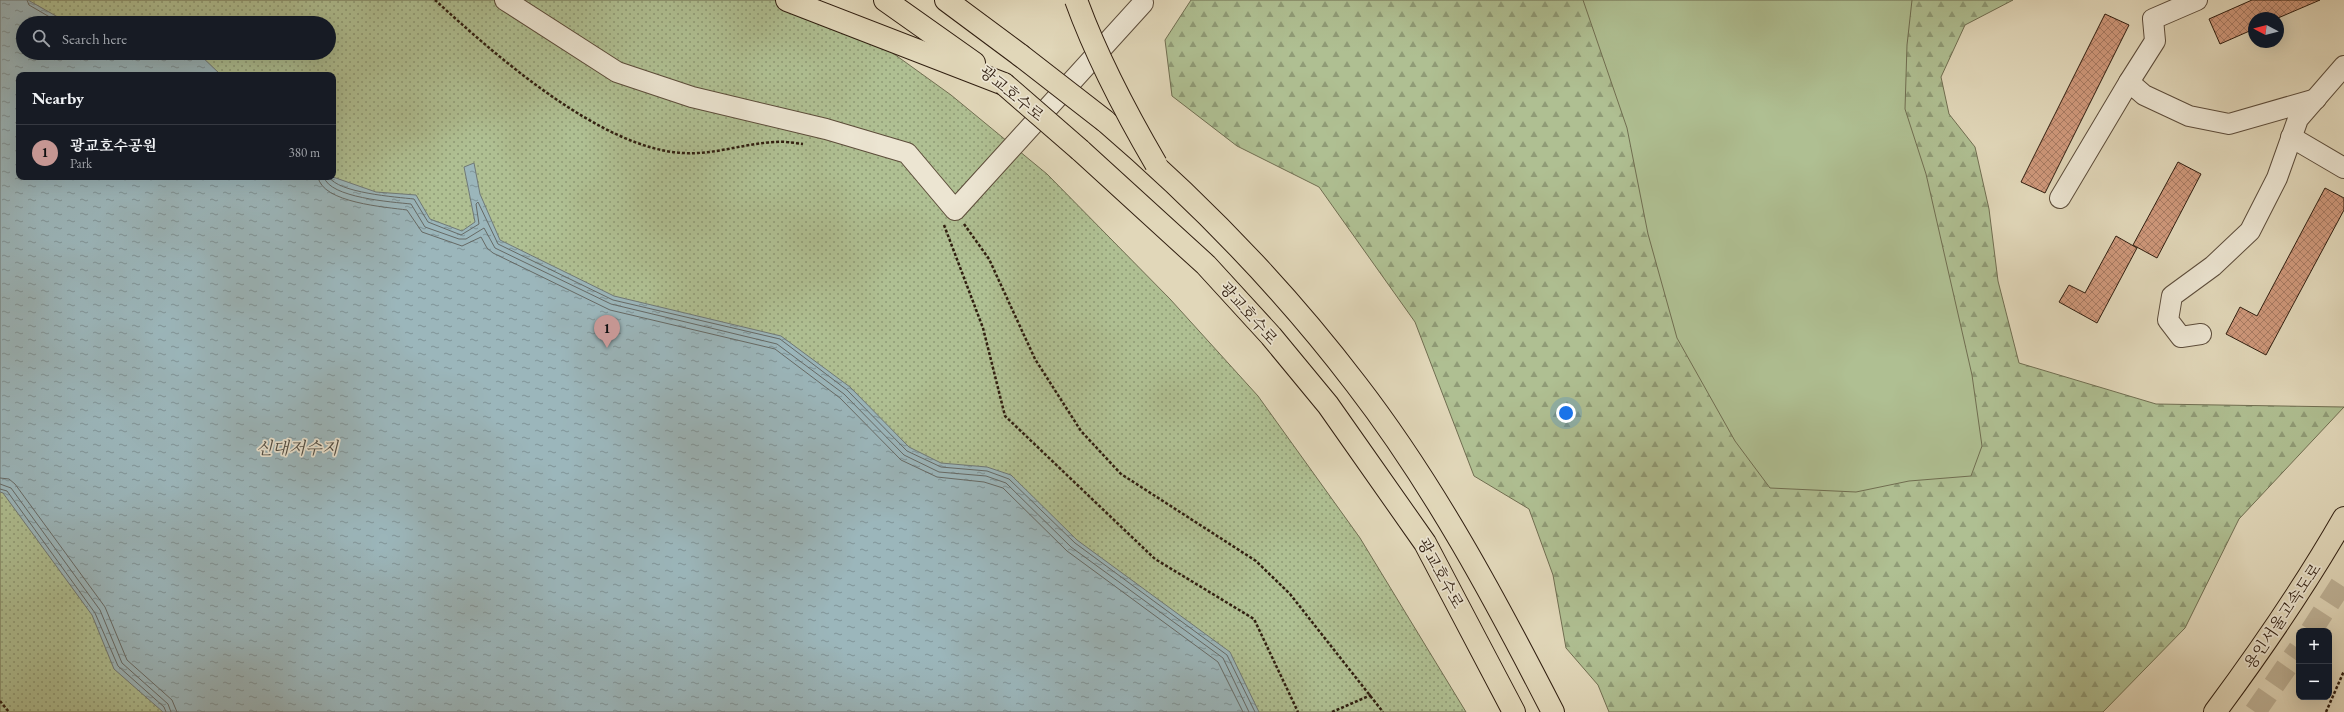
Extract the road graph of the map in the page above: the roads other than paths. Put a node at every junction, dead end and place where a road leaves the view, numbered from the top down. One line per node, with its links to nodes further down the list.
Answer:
1 (504, 0): 7 (street)
2 (786, 0): 10 (main road)
3 (885, 0): 10 (main road, 광교호수로)
4 (946, 0): 13 (main road, 광교호수로, bridge)
5 (1076, 0): 13 (main road, bridge)
6 (2197, 0): 9 (street)
7 (1143, 3)
8 (2344, 66): 11 (street)
9 (2129, 82): 11 (street); 15 (street)
10 (1004, 84): 18 (main road, 광교호수로, bridge)
11 (2316, 99): 12 (street)
12 (2291, 137): 14 (street); 16 (street)
13 (1156, 164): 19 (main road, 광교호수로)
14 (2344, 168)
15 (2060, 198)
16 (2201, 334)
17 (2344, 518): 20 (main road, 용인서울고속도로)
18 (1514, 712)
19 (1553, 712)
20 (2215, 712)

